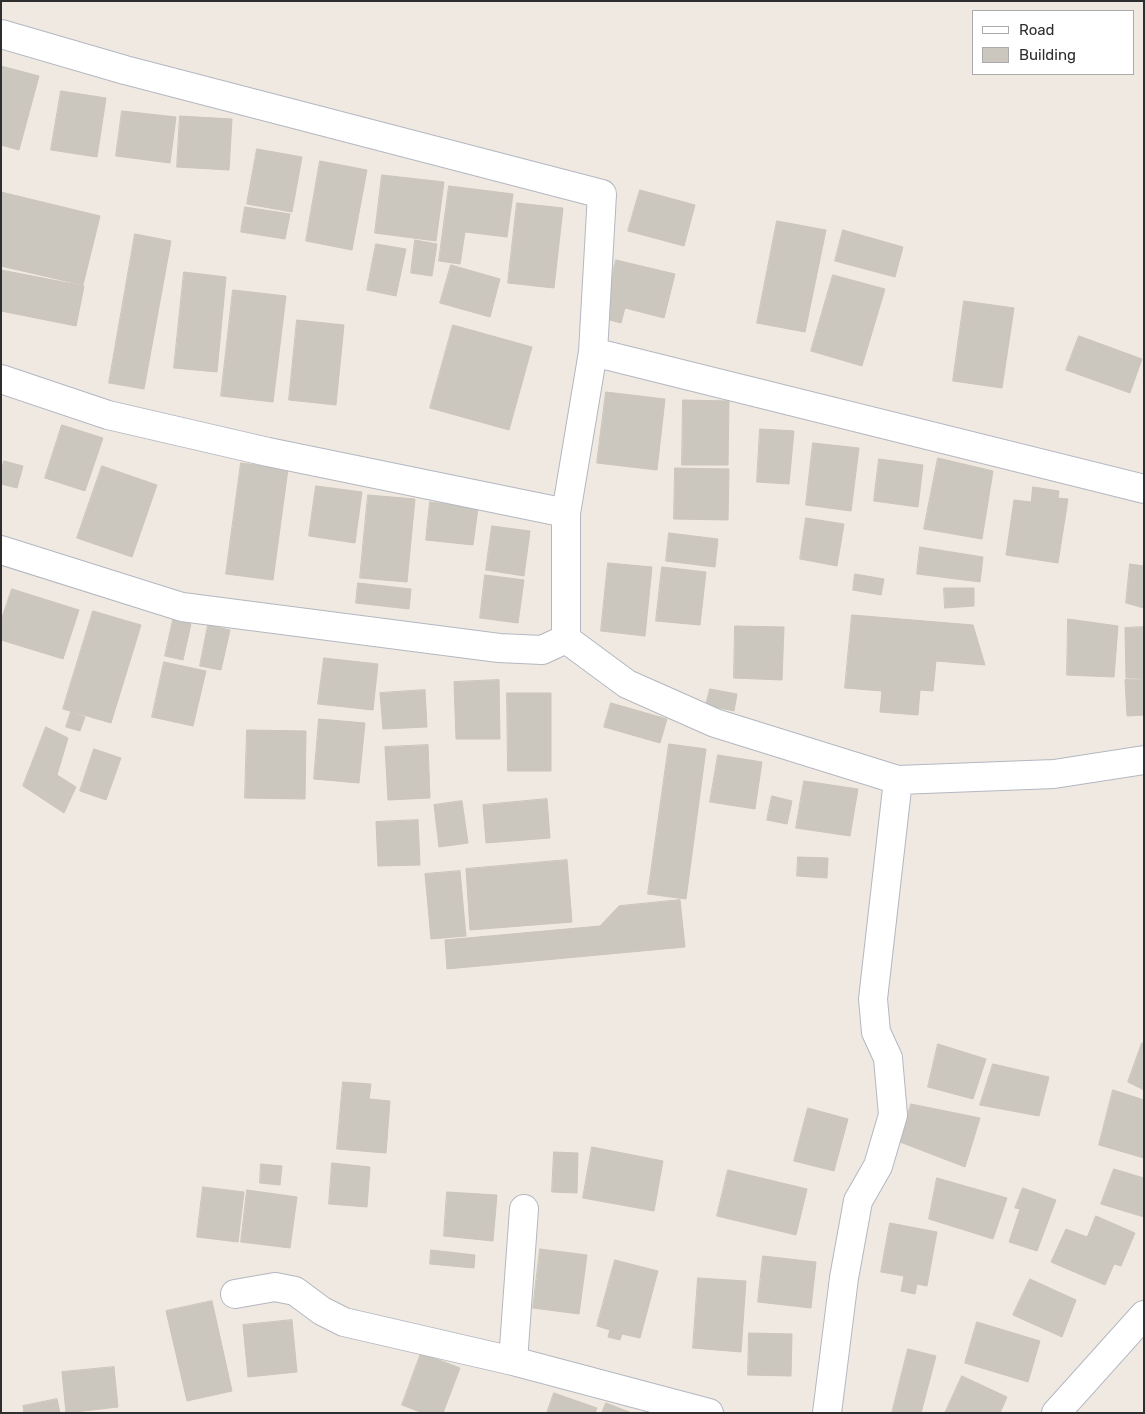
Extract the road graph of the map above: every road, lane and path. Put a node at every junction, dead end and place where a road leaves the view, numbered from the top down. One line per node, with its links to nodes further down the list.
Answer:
1 (1, 34): 2 (street)
2 (593, 352): 4 (street); 5 (street)
3 (1, 379): 5 (street)
4 (1144, 489)
5 (566, 513): 7 (street)
6 (1, 550): 7 (street)
7 (566, 639): 9 (street)
8 (1144, 760): 9 (street)
9 (898, 780): 15 (street)
10 (524, 1209): 13 (street)
11 (235, 1294): 13 (street)
12 (1144, 1315): 16 (street)
13 (513, 1361): 14 (street)
14 (709, 1413)
15 (827, 1413)
16 (1056, 1413)

